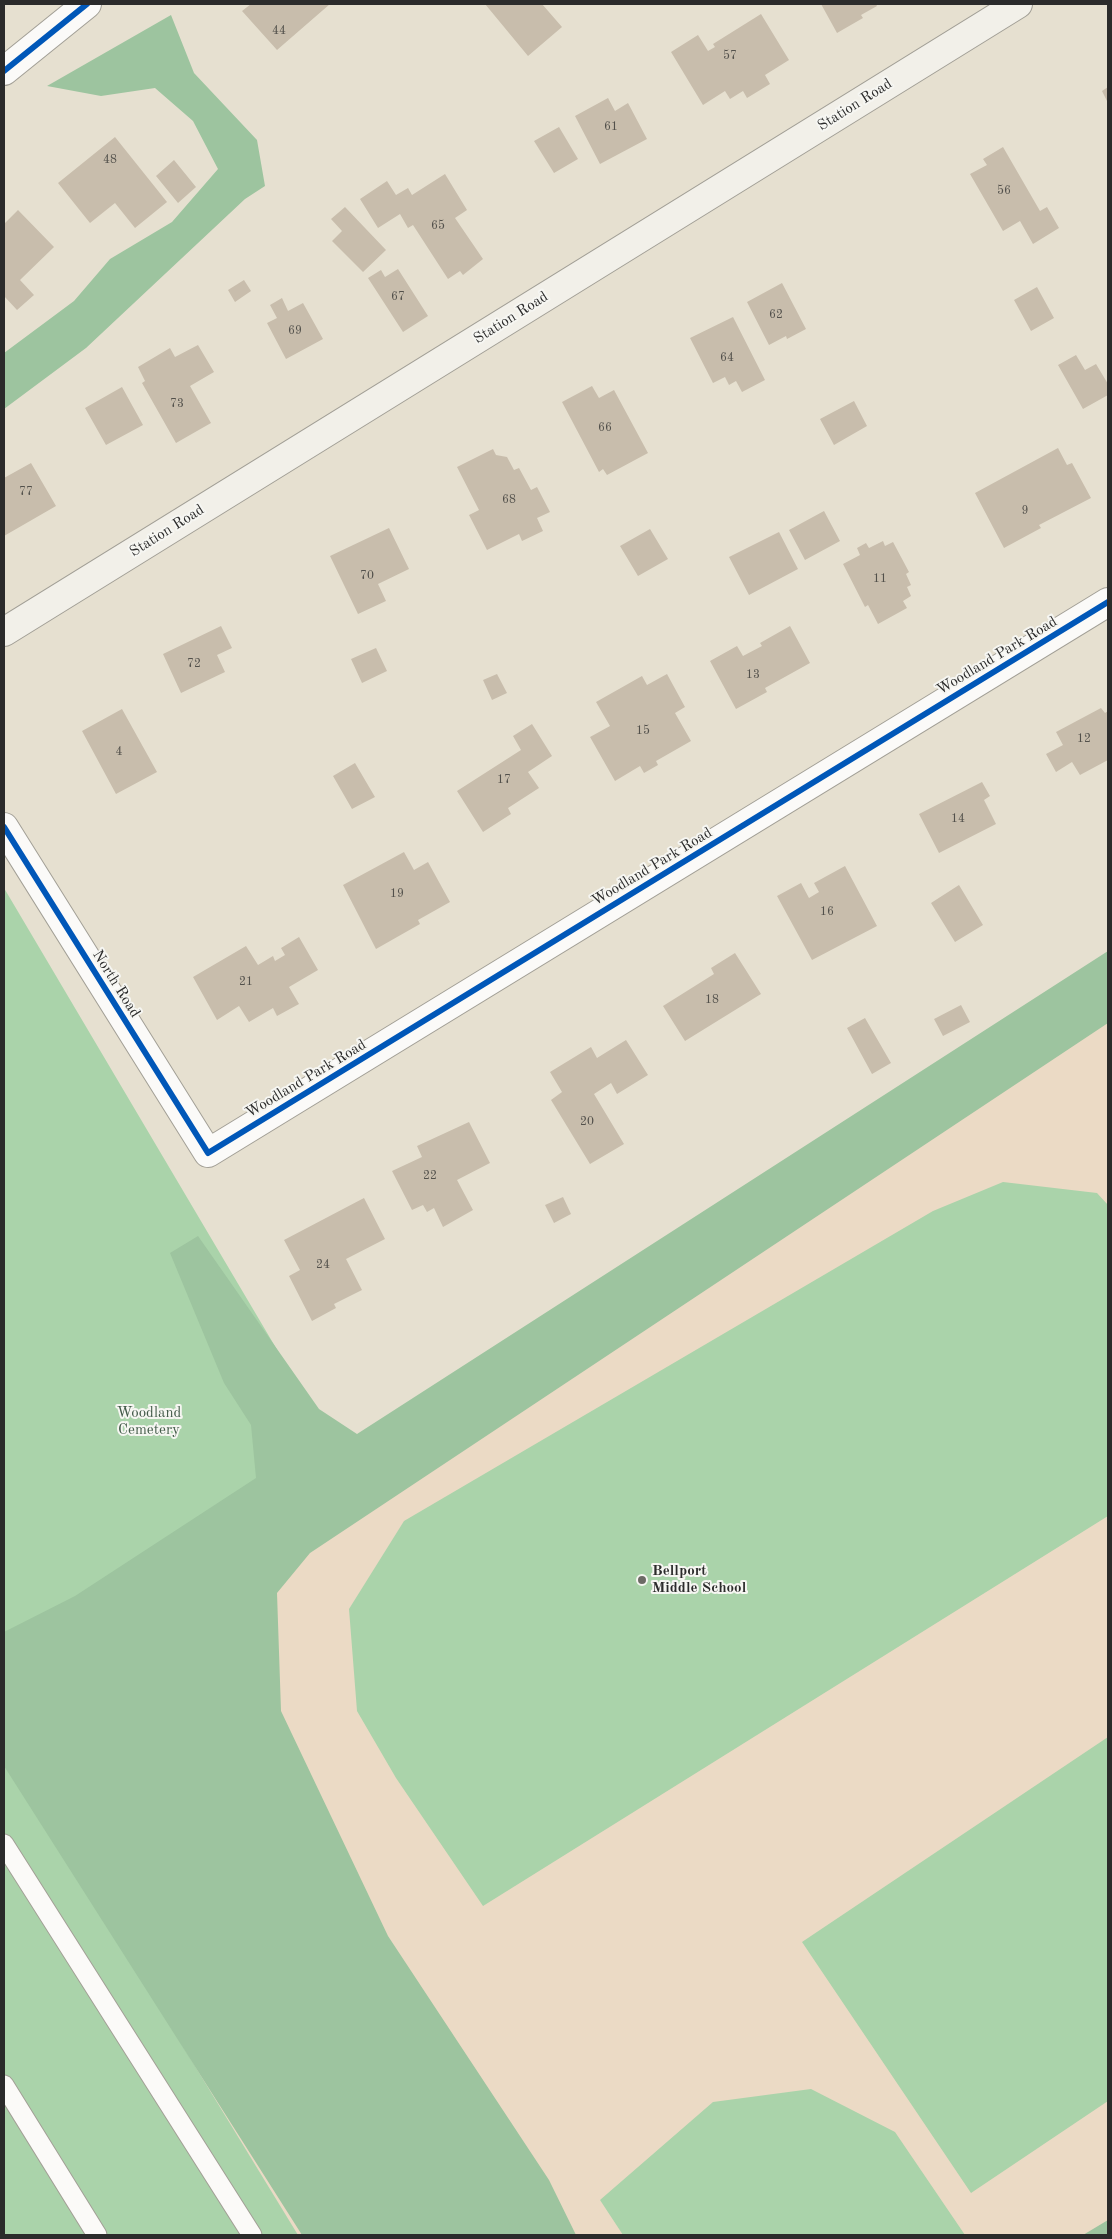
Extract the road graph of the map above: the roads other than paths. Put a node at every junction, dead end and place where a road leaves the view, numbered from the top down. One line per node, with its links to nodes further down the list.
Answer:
1 (86, 4): 3 (street)
2 (1018, 4): 5 (main road, Station Road)
3 (4, 71)
4 (1108, 602): 7 (street, Woodland Park Road)
5 (4, 632)
6 (4, 827): 7 (street, North Road)
7 (208, 1153)
8 (4, 1844): 11 (lane)
9 (4, 2085): 10 (lane)
10 (97, 2235)
11 (252, 2235)

